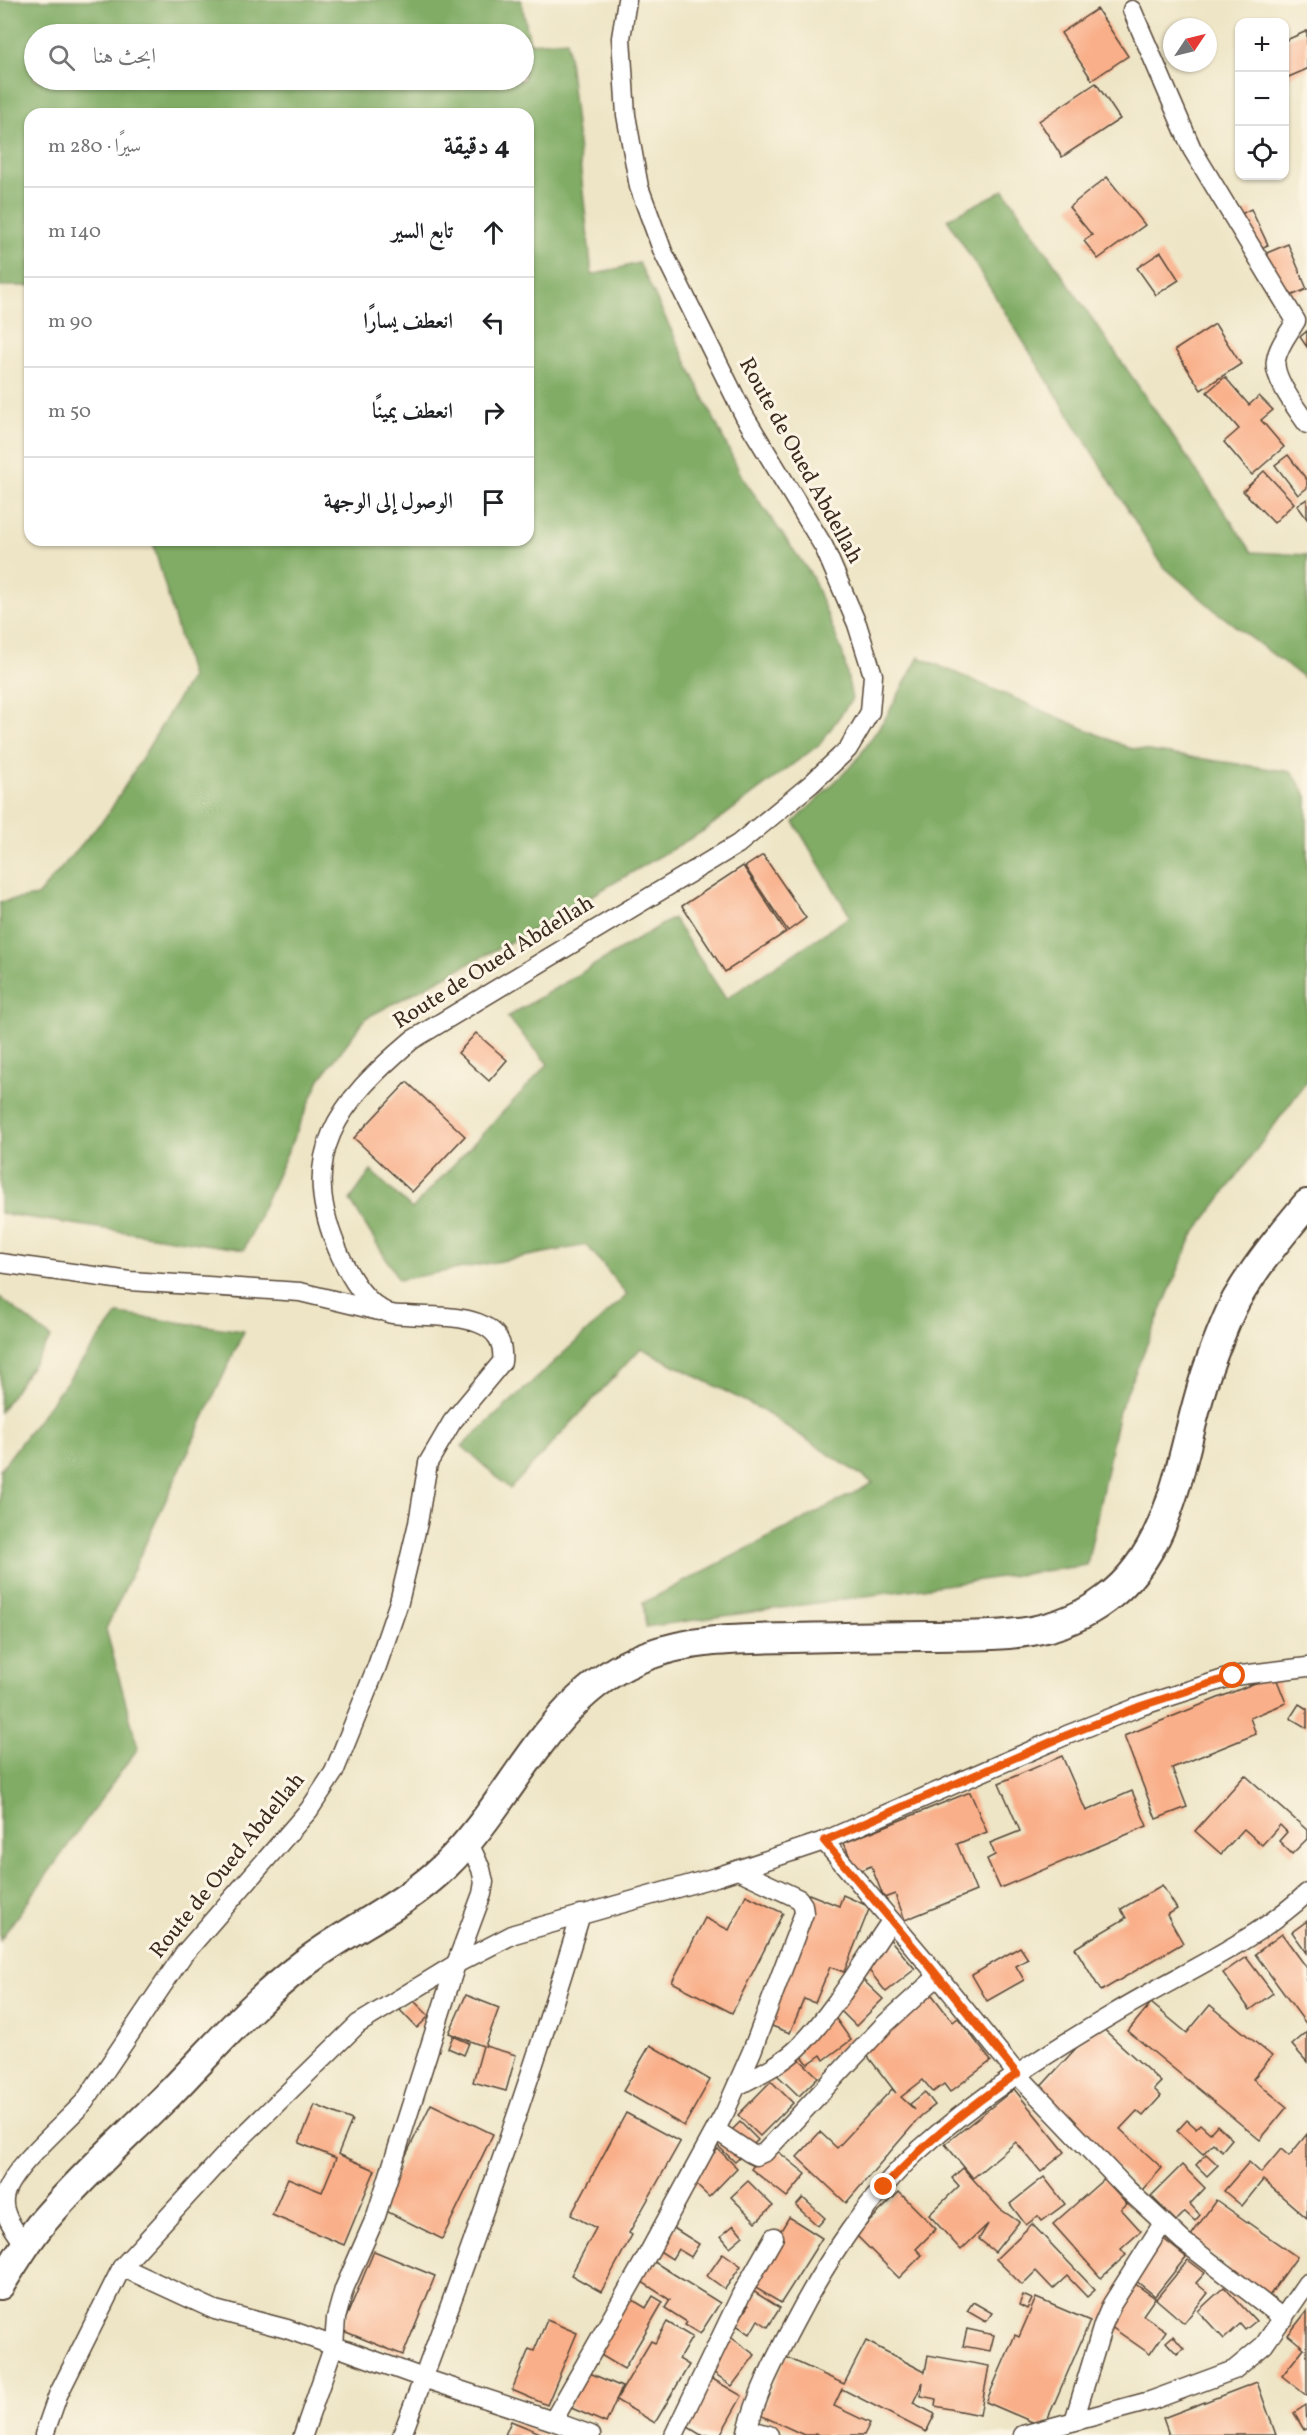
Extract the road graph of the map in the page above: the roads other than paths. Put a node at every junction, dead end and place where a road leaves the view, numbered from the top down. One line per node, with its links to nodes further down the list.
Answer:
1 (627, 0): 7 (street, Route de Oued Abdellah)
2 (1132, 10): 3 (street)
3 (1301, 316): 4 (street)
4 (1307, 424)
5 (1307, 1204): 9 (main road)
6 (0, 1263): 7 (street)
7 (389, 1314): 22 (street, Route de Oued Abdellah)
8 (1307, 1667): 10 (street)
9 (468, 1841): 15 (street); 22 (main road)
10 (824, 1841): 11 (street); 14 (street)
11 (738, 1870): 13 (street); 18 (street)
12 (1307, 1893): 17 (street)
13 (581, 1914): 15 (street); 28 (street)
14 (891, 1921): 16 (street); 18 (street)
15 (456, 1964): 23 (street); 27 (street)
16 (938, 1976): 17 (street); 19 (street)
17 (1017, 2074): 20 (street); 31 (street)
18 (737, 2086): 19 (street)
19 (716, 2130): 29 (street)
20 (1163, 2223): 26 (street); 30 (street)
21 (774, 2237): 36 (street)
22 (25, 2245): 25 (main road)
23 (122, 2267): 27 (street); 32 (street)
24 (1307, 2283): 26 (street)
25 (0, 2285)
26 (1284, 2319): 30 (street)
27 (334, 2344): 28 (street); 33 (street)
28 (423, 2378): 29 (street); 34 (street)
29 (553, 2421): 35 (street)
30 (1074, 2421): 38 (street)
31 (747, 2432): 37 (street)
32 (44, 2435)
33 (303, 2435)
34 (402, 2435)
35 (591, 2435)
36 (674, 2435)
37 (769, 2435)
38 (1023, 2435)

